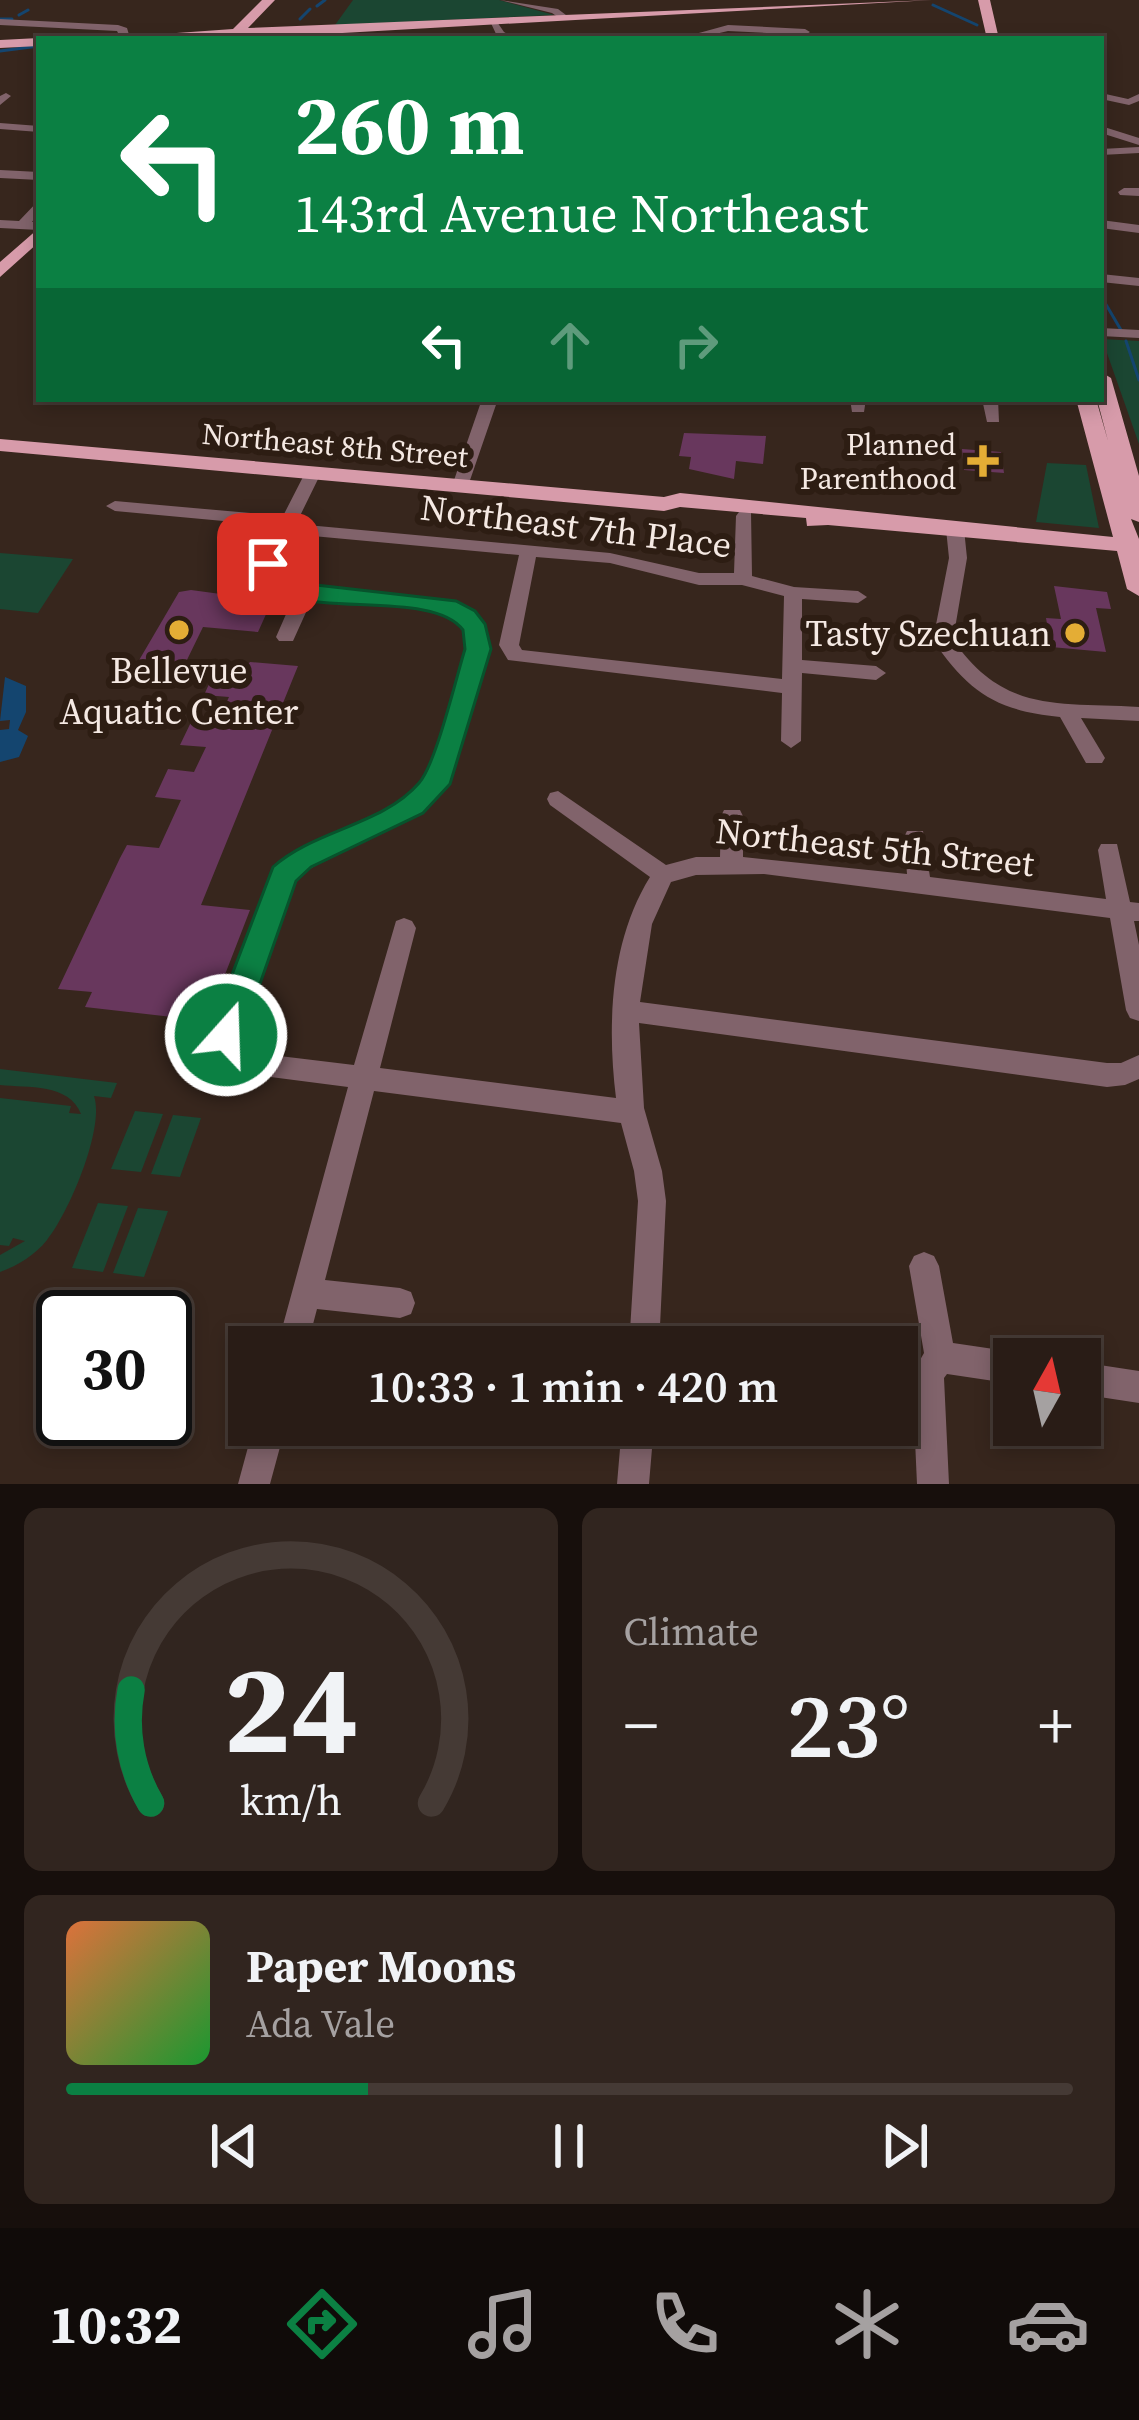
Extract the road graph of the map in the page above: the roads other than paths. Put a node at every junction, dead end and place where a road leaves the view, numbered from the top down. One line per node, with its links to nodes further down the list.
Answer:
1 (268, 0): 11 (main road)
2 (505, 0): 6 (street)
3 (926, 0): 6 (main road)
4 (984, 0): 14 (main road)
5 (996, 0): 15 (main road)
6 (565, 18): 7 (main road)
7 (492, 21): 11 (main road); 12 (street)
8 (0, 22): 10 (street)
9 (805, 32): 13 (street)
10 (124, 36)
11 (233, 36)
12 (506, 36)
13 (695, 36)
14 (992, 36)
15 (1004, 36)
16 (36, 42): 17 (main road)
17 (0, 44)
18 (1104, 96): 19 (street)
19 (1134, 100): 20 (street)
20 (1104, 118)
21 (0, 126): 22 (street)
22 (36, 129)
23 (1104, 130): 24 (street)
24 (1139, 146): 25 (street)
25 (1104, 152)
26 (0, 174): 27 (street)
27 (36, 176)
28 (0, 224): 29 (street)
29 (34, 228): 30 (main road)
30 (0, 272)
31 (1104, 278): 32 (street)
32 (1139, 282)
33 (1104, 332): 34 (street)
34 (1139, 334)
35 (1104, 388): 41 (main road)
36 (489, 402): 44 (street)
37 (990, 402): 40 (street)
38 (1087, 402): 52 (main road)
39 (1088, 402): 41 (main road)
40 (993, 419)
41 (1113, 419): 47 (main road)
42 (0, 445): 43 (main road, Northeast 8th Street)
43 (313, 473): 44 (main road, Northeast 8th Street); 50 (street)
44 (460, 486): 45 (main road, Northeast 8th Street)
45 (664, 504): 48 (main road, Northeast 8th Street); 49 (main road, Northeast 8th Street)
46 (115, 506): 50 (street, Northeast 7th Place)
47 (1139, 515)
48 (745, 516): 49 (main road, Northeast 8th Street); 54 (street)
49 (828, 518): 51 (main road, Northeast 8th Street)
50 (287, 525): 53 (street, Northeast 7th Place); 56 (street)
51 (956, 530): 52 (main road, Northeast 8th Street); 62 (street)
52 (1132, 546): 55 (main road)
53 (529, 551): 54 (street, Northeast 7th Place); 61 (street)
54 (743, 579): 57 (street, Northeast 7th Place)
55 (1139, 590)
56 (304, 592): 59 (street); 77 (street)
57 (793, 592): 58 (street, Northeast 7th Place); 61 (street)
58 (858, 598)
59 (286, 637)
60 (876, 673): 61 (street)
61 (791, 676): 64 (street)
62 (1068, 713): 63 (street); 65 (street)
63 (1139, 714)
64 (791, 741)
65 (1094, 758)
66 (558, 800): 71 (street)
67 (732, 816): 70 (street)
68 (915, 837): 72 (street)
69 (1109, 850): 73 (street)
70 (731, 863): 71 (street, Northeast 5th Street); 72 (street, Northeast 5th Street)
71 (663, 875): 76 (street)
72 (919, 883): 73 (street, Northeast 5th Street)
73 (1129, 910): 75 (street)
74 (404, 928): 80 (street)
75 (1139, 1010)
76 (628, 1011): 79 (street); 81 (street)
77 (217, 1059)
78 (262, 1065): 80 (street)
79 (1139, 1066)
80 (362, 1078): 81 (street); 83 (street)
81 (632, 1112): 86 (street)
82 (924, 1266): 87 (street)
83 (307, 1294): 84 (street); 85 (street)
84 (400, 1303)
85 (298, 1326)
86 (645, 1326)
87 (940, 1357): 88 (street); 95 (street)
88 (993, 1366)
89 (1101, 1382): 90 (street)
90 (1139, 1388)
91 (264, 1446): 93 (street)
92 (636, 1446): 94 (street)
93 (254, 1484)
94 (633, 1484)
95 (933, 1484)

